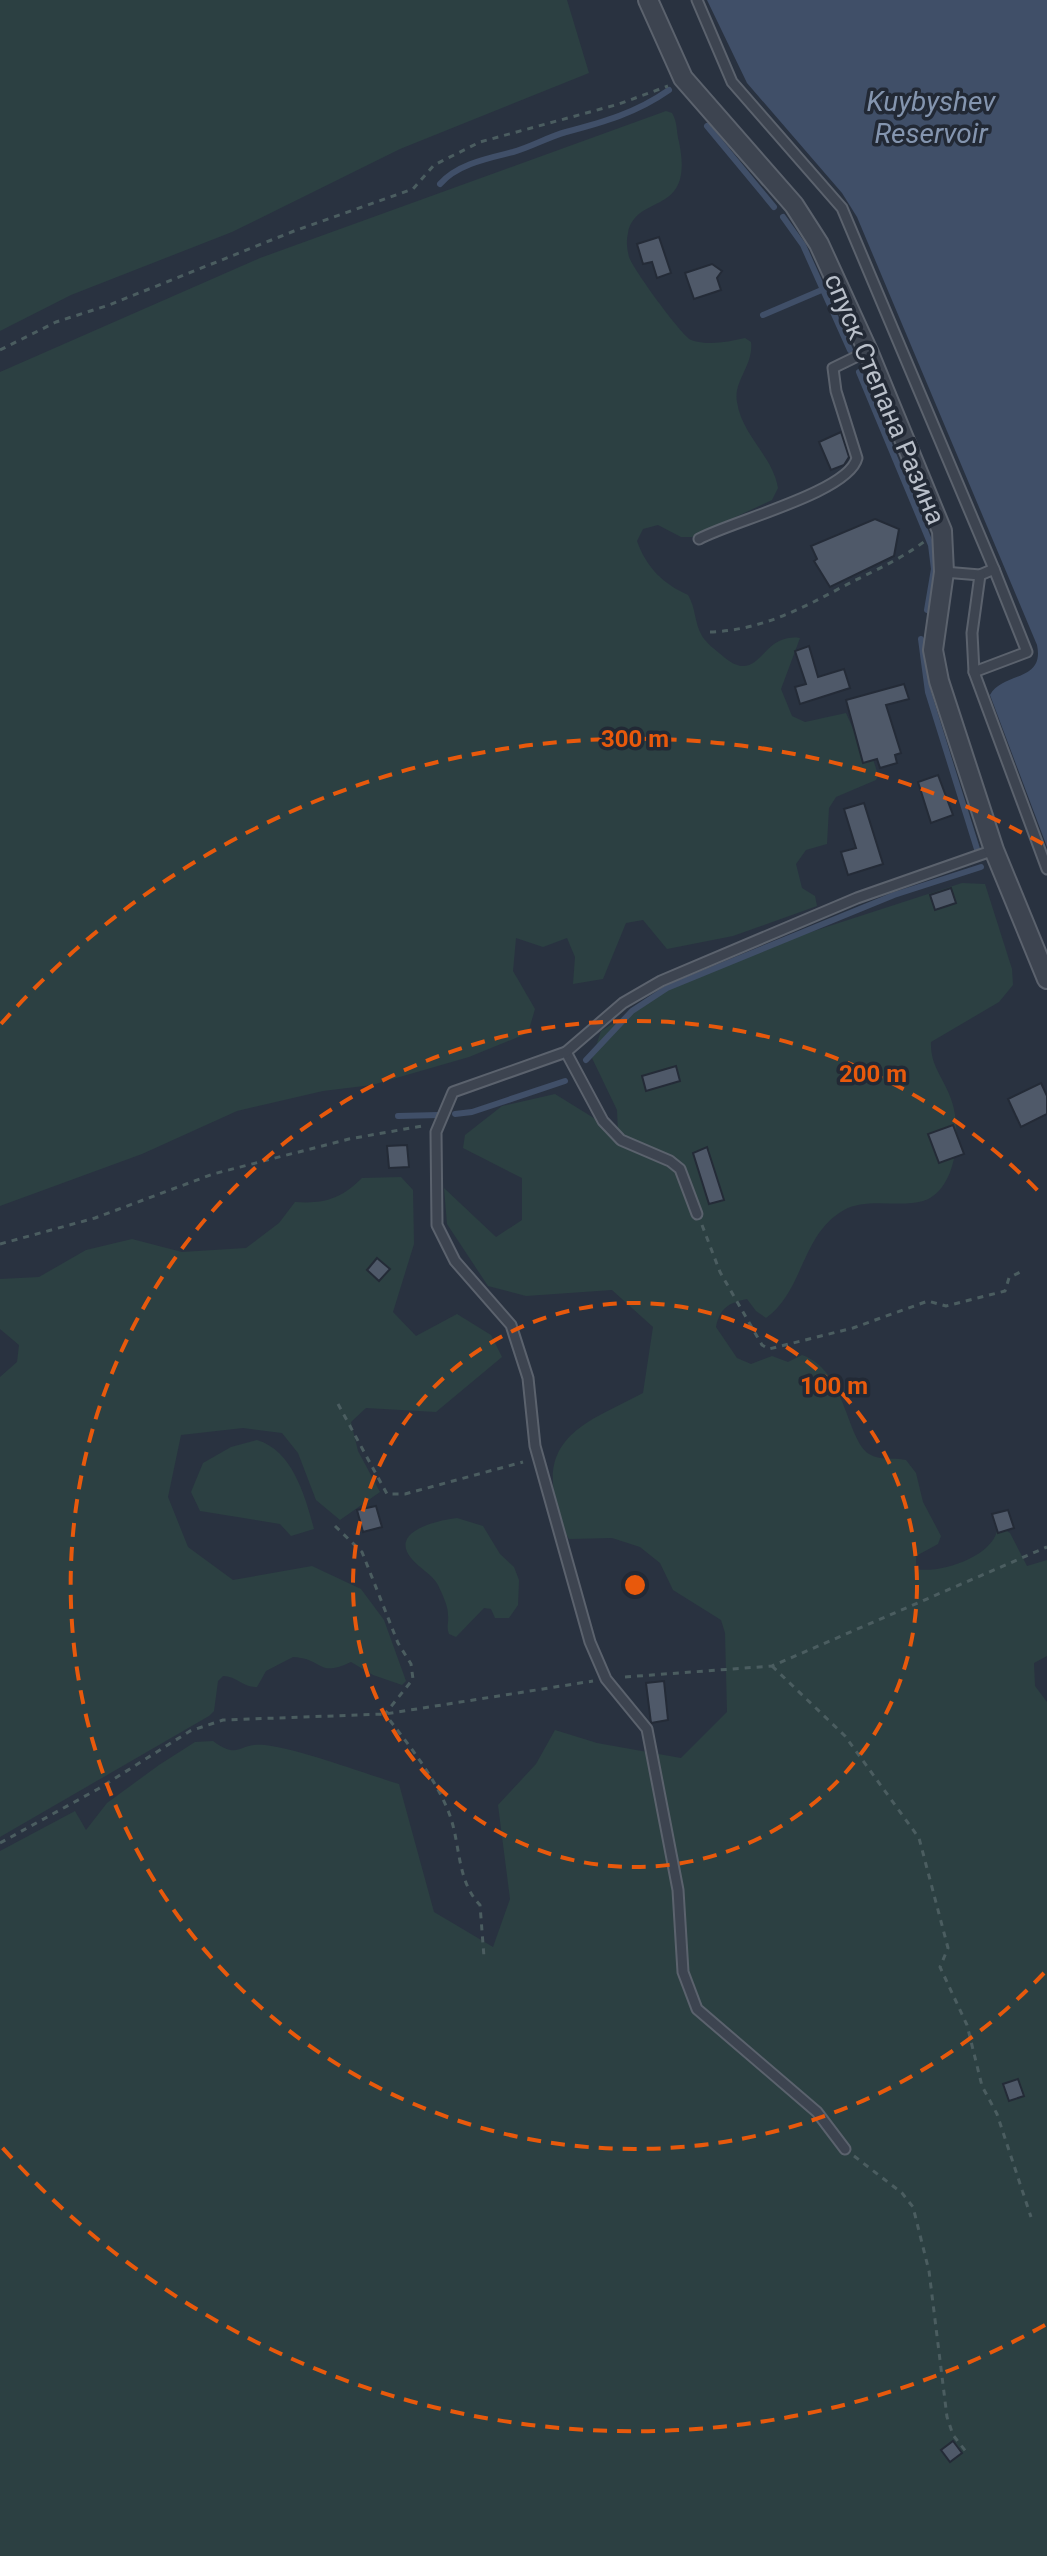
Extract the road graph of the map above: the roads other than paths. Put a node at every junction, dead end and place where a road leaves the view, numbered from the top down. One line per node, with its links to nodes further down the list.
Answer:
1 (648, 0): 3 (street, спуск Степана Разина)
2 (697, 0): 5 (lane)
3 (868, 351): 4 (lane); 6 (street, спуск Степана Разина)
4 (699, 539)
5 (994, 569): 7 (lane); 8 (lane)
6 (944, 572): 7 (lane); 9 (street, спуск Степана Разина)
7 (980, 575): 8 (lane)
8 (974, 672): 10 (lane)
9 (994, 850): 11 (street, спуск Степана Разина); 12 (lane)
10 (1047, 869)
11 (1047, 979)
12 (566, 1052): 13 (lane); 14 (lane)
13 (697, 1214)
14 (845, 2149)

